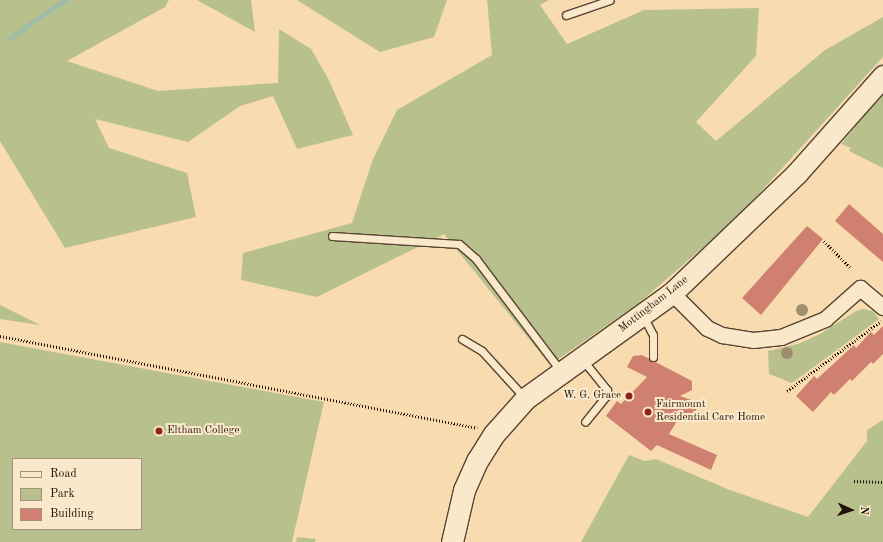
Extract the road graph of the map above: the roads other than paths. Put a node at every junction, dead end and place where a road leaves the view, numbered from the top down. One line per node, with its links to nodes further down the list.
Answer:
1 (610, 0): 2 (lane)
2 (566, 15)
3 (883, 76): 5 (street, Mottingham Lane)
4 (332, 236): 11 (lane)
5 (672, 293): 6 (street); 7 (street, Mottingham Lane)
6 (883, 307)
7 (643, 316): 9 (lane); 10 (street, Mottingham Lane)
8 (462, 339): 12 (lane)
9 (653, 357)
10 (582, 358): 11 (street, Mottingham Lane); 13 (lane)
11 (562, 372): 12 (street, Mottingham Lane)
12 (526, 398): 14 (street, Mottingham Lane)
13 (585, 422)
14 (452, 542)

